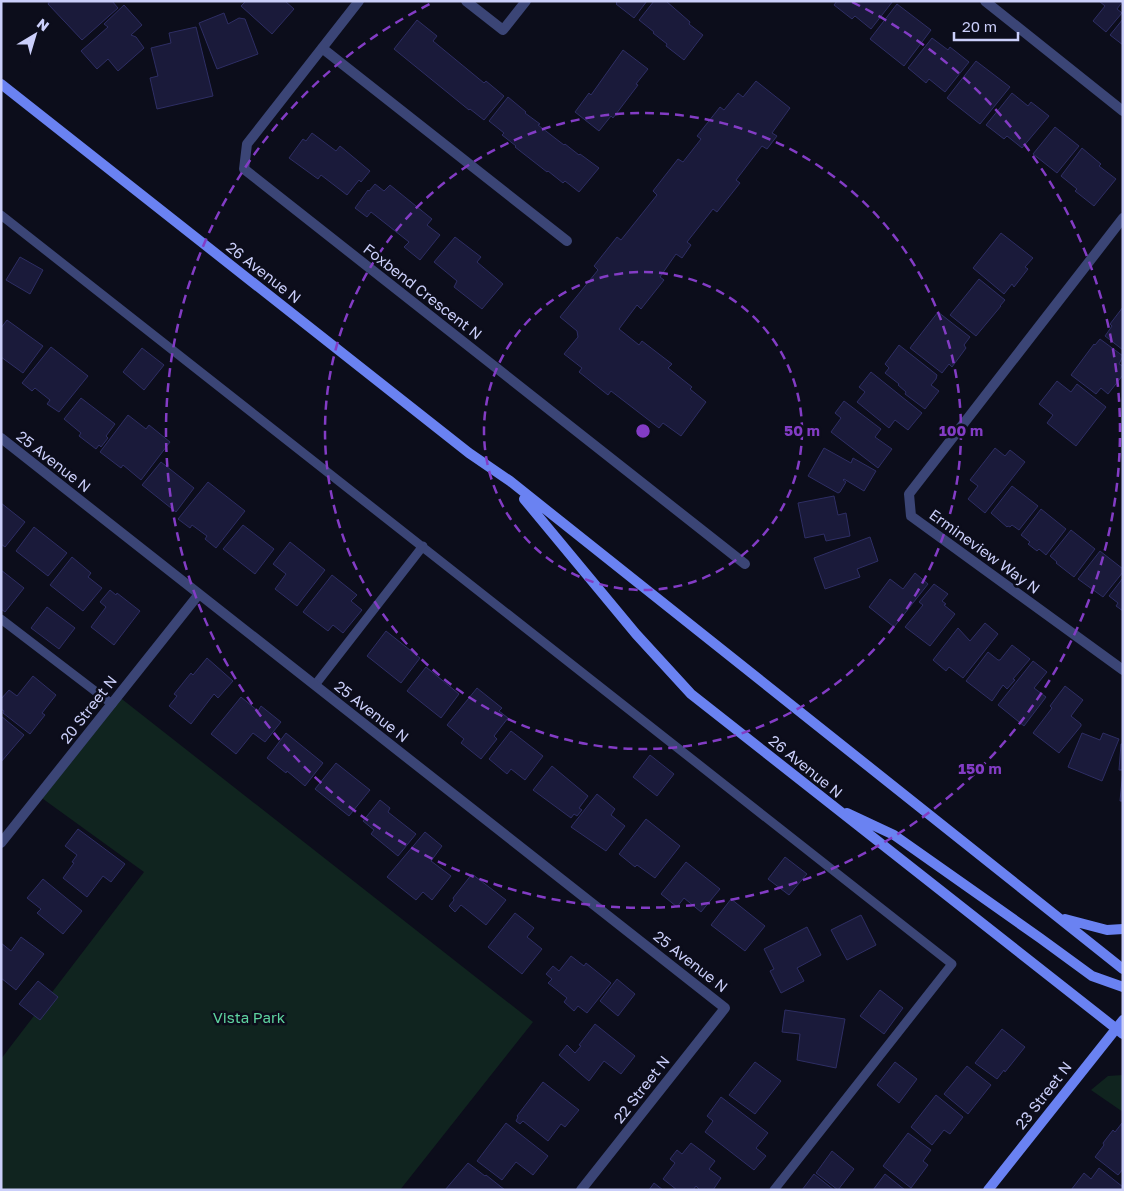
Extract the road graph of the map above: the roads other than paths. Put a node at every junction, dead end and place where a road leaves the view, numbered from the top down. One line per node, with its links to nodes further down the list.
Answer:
1 (359, 1): 5 (street, Foxbend Crescent N)
2 (466, 1): 3 (street)
3 (526, 1)
4 (985, 1): 7 (street)
5 (322, 48): 10 (street); 14 (street, Foxbend Crescent N)
6 (1, 84): 12 (main road, 26 Avenue N)
7 (1123, 111)
8 (1, 215): 13 (lane)
9 (1123, 218): 17 (street, Ermineview Way N)
10 (567, 241)
11 (1, 438): 15 (street, 25 Avenue N)
12 (510, 482): 20 (main road, 26 Avenue N); 22 (main road, 26 Avenue N)
13 (423, 546): 18 (lane); 29 (lane)
14 (745, 564)
15 (199, 594): 18 (street, 25 Avenue N); 19 (street, 20 Street N)
16 (1, 619): 19 (lane)
17 (1123, 670)
18 (315, 685): 26 (street, 25 Avenue N)
19 (112, 704): 21 (street, 20 Street N)
20 (830, 805): 25 (main road); 27 (main road, 26 Avenue N)
21 (1, 843)
22 (1061, 918): 23 (main road); 24 (main road, 26 Avenue N)
23 (1123, 929)
24 (1123, 969)
25 (1123, 988)
26 (725, 1008): 28 (street, 22 Street N)
27 (1121, 1028): 30 (main road, 23 Street N)
28 (581, 1190)
29 (774, 1190)
30 (988, 1190)

